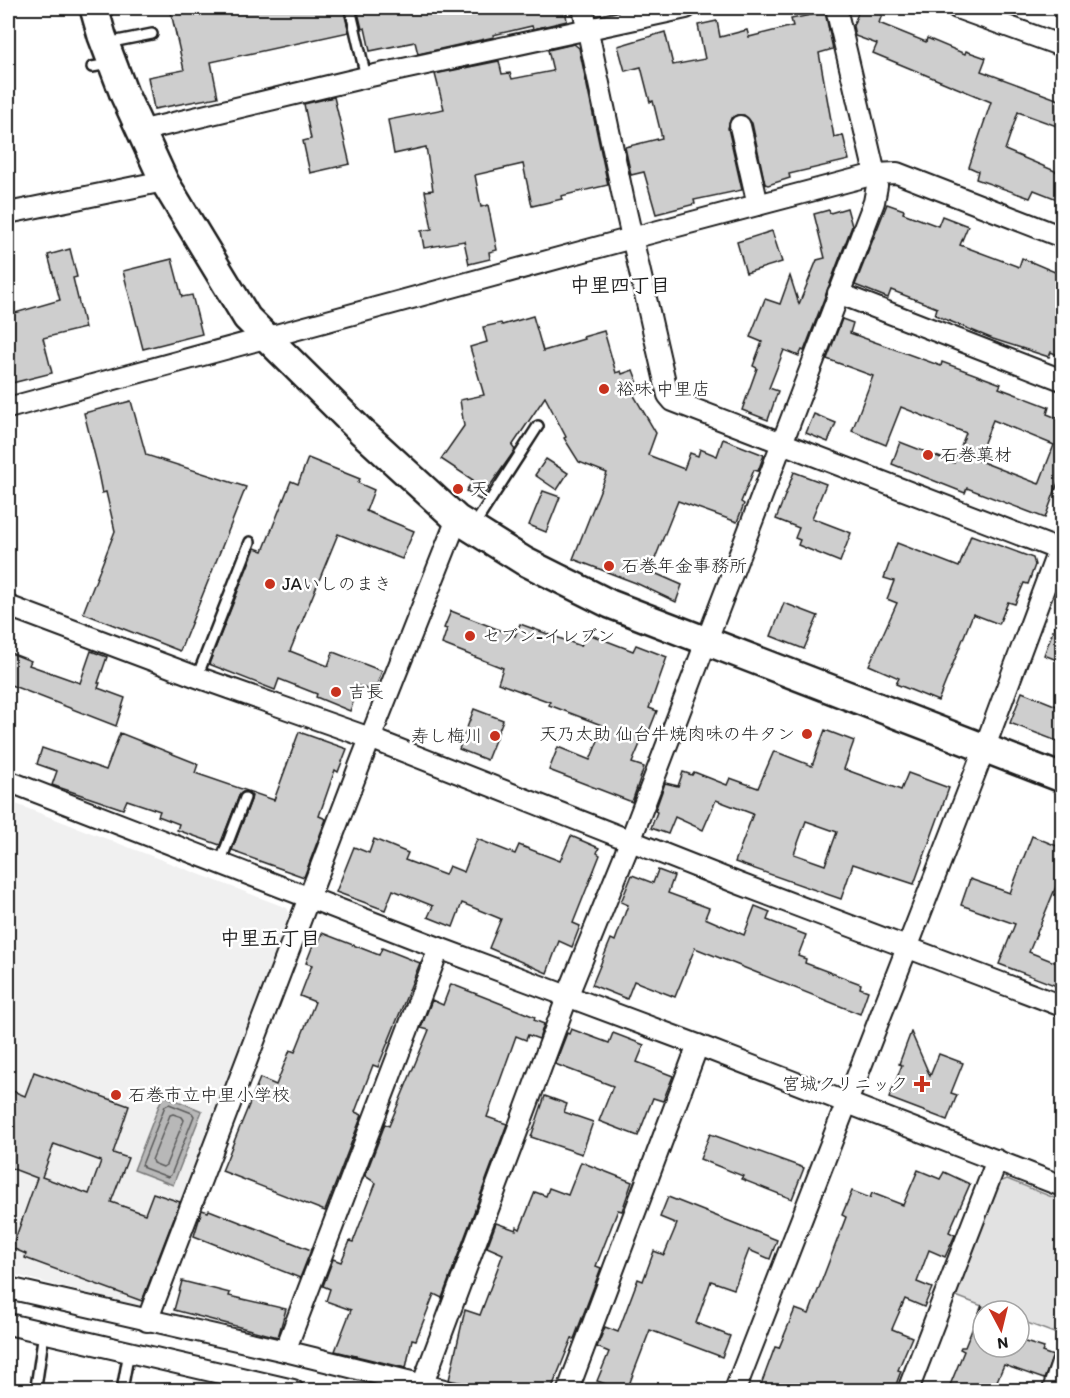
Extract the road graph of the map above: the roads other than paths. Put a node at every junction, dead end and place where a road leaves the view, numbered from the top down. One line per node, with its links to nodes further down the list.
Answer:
1 (94, 8): 10 (street)
2 (350, 8): 11 (lane)
3 (583, 8): 7 (street)
4 (686, 8): 7 (street)
5 (836, 8): 14 (street)
6 (957, 8): 9 (street)
7 (588, 29): 11 (street); 19 (street)
8 (152, 34): 10 (lane)
9 (1062, 46)
10 (103, 58): 13 (street)
11 (366, 77): 13 (street)
12 (740, 126): 16 (street)
13 (140, 131): 15 (street)
14 (875, 174): 16 (street); 18 (street); 20 (street)
15 (164, 181): 17 (street); 21 (street)
16 (758, 205): 19 (street)
17 (8, 213)
18 (1062, 237)
19 (632, 238): 21 (street); 25 (street)
20 (838, 293): 22 (street); 25 (street)
21 (267, 338): 23 (street); 26 (street)
22 (1062, 380)
23 (8, 408)
24 (538, 426): 26 (lane)
25 (782, 442): 28 (street); 30 (street)
26 (465, 523): 30 (street); 32 (street)
27 (250, 542): 31 (lane)
28 (1061, 547): 33 (street)
29 (8, 606): 31 (street)
30 (706, 641): 33 (street); 37 (street)
31 (198, 677): 32 (street)
32 (370, 738): 37 (street); 39 (street)
33 (984, 748): 34 (street); 40 (street)
34 (1062, 778)
35 (8, 781): 38 (street)
36 (245, 798): 38 (lane)
37 (630, 840): 40 (street); 42 (street)
38 (220, 863): 39 (street)
39 (309, 898): 41 (street); 49 (street)
40 (907, 947): 43 (street); 45 (street)
41 (439, 948): 42 (street); 52 (street)
42 (568, 997): 44 (street); 55 (street)
43 (1062, 1006)
44 (698, 1045): 45 (street); 60 (street)
45 (846, 1103): 46 (street); 61 (street)
46 (998, 1160): 47 (street); 62 (street)
47 (1062, 1186)
48 (8, 1288): 49 (street)
49 (147, 1321): 52 (street)
50 (8, 1324): 51 (street)
51 (44, 1332): 53 (street); 56 (lane)
52 (285, 1351): 55 (street)
53 (129, 1352): 57 (lane); 58 (street)
54 (1062, 1364): 63 (street)
55 (422, 1386): 59 (street)
56 (36, 1387)
57 (122, 1390)
58 (293, 1390)
59 (444, 1390)
60 (568, 1390)
61 (735, 1390)
62 (908, 1390)
63 (1053, 1390)

